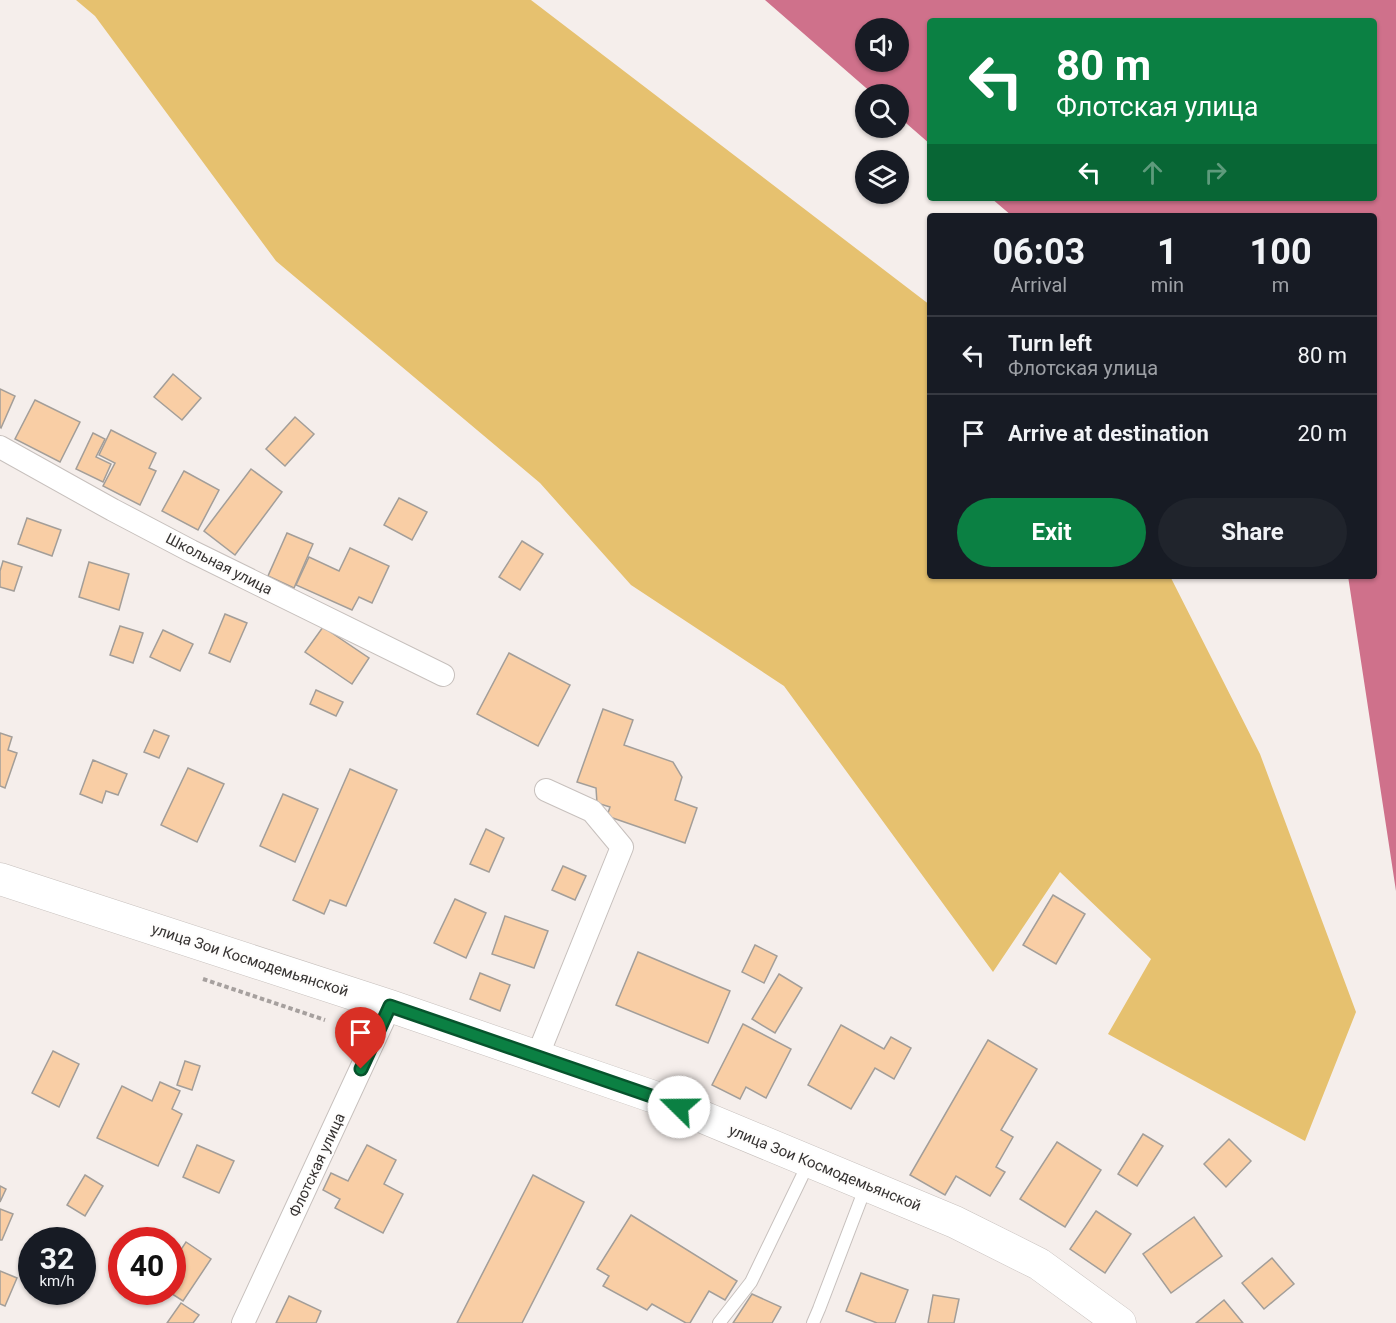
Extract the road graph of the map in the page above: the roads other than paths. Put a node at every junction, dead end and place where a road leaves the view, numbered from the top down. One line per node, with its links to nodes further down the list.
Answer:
1 (0, 447): 2 (street, Школьная улица)
2 (443, 675)
3 (546, 790): 6 (street)
4 (0, 879): 5 (street, улица Зои Космодемьянской)
5 (390, 1006): 6 (street, улица Зои Космодемьянской); 9 (street, Флотская улица)
6 (537, 1057): 7 (street, улица Зои Космодемьянской)
7 (809, 1161): 8 (street, улица Зои Космодемьянской); 10 (lane)
8 (866, 1185): 11 (lane); 12 (street, улица Зои Космодемьянской)
9 (243, 1323)
10 (719, 1323)
11 (813, 1323)
12 (1120, 1323)

